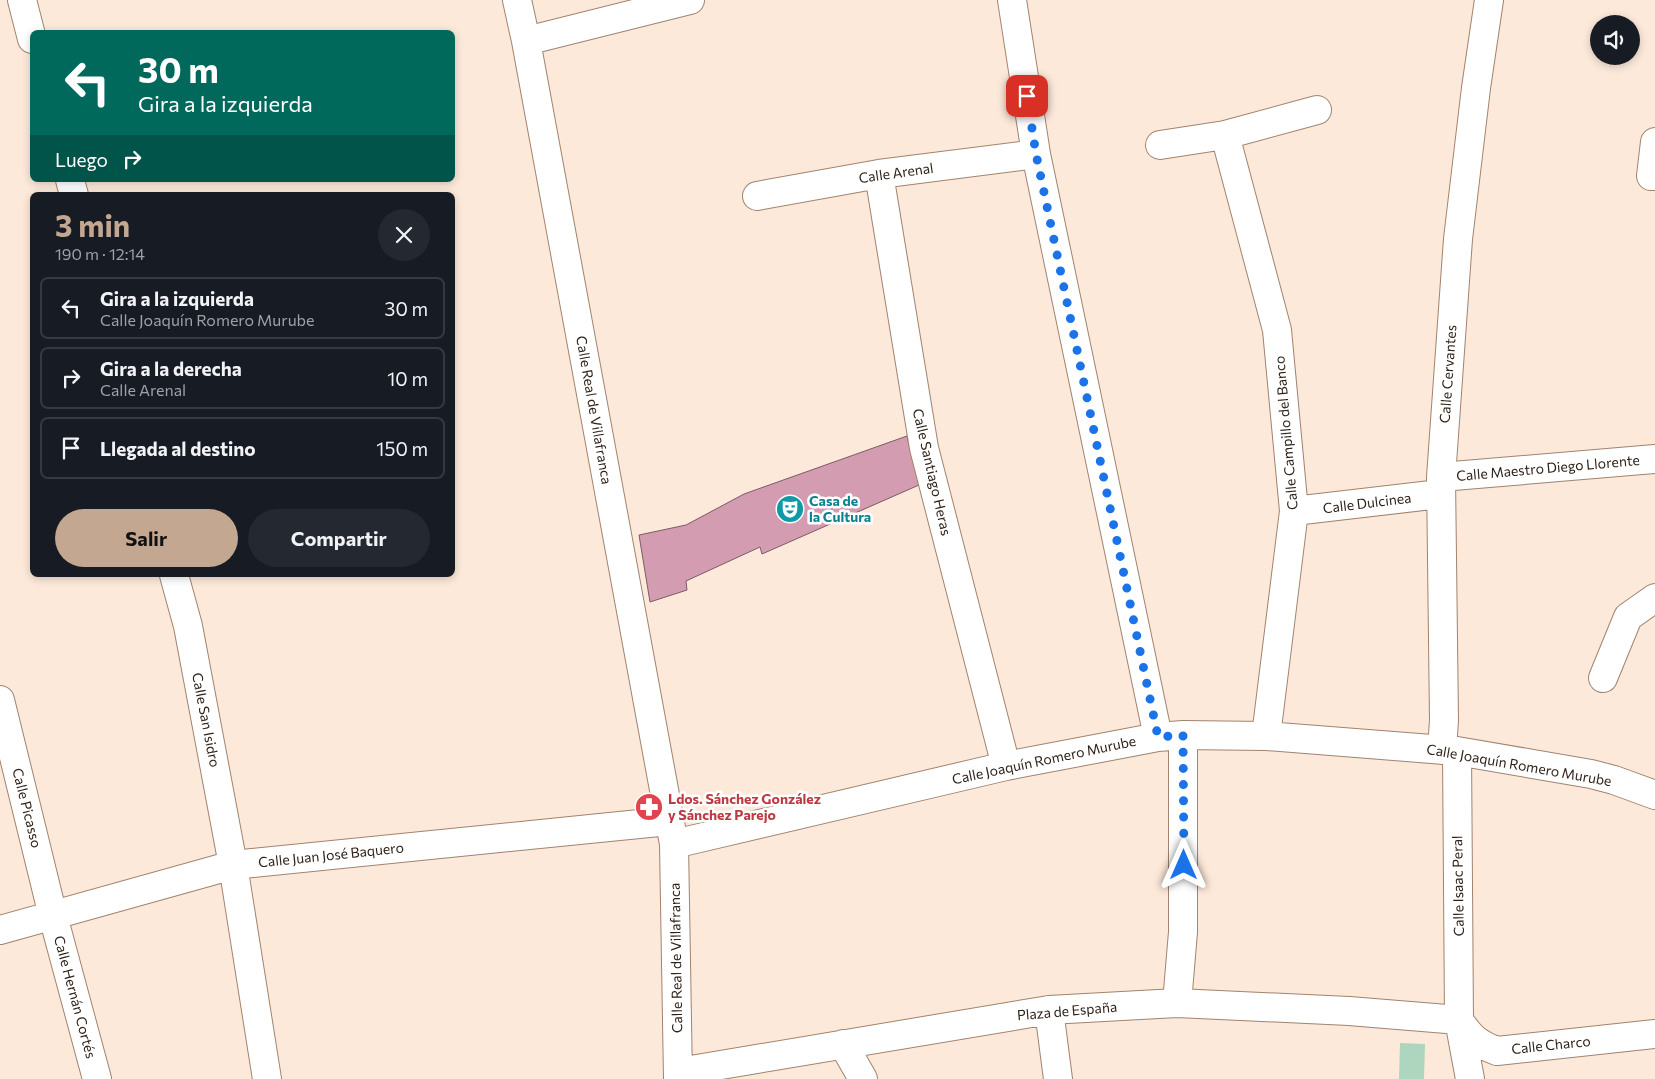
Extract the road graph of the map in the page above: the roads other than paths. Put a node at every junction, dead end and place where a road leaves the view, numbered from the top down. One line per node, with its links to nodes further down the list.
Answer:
1 (22, 0): 6 (street)
2 (517, 0): 7 (street, Calle Real de Villafranca)
3 (690, 0): 7 (street)
4 (1012, 0): 12 (street)
5 (1490, 0): 17 (street, Calle Cervantes)
6 (30, 31)
7 (526, 41): 28 (street, Calle Real de Villafranca)
8 (1317, 110): 9 (street)
9 (1225, 135): 11 (street); 18 (street, Calle Campillo del Banco)
10 (1655, 142): 14 (street)
11 (1160, 145)
12 (1036, 154): 13 (street, Calle Arenal); 23 (street)
13 (879, 174): 15 (street, Calle Arenal); 26 (street, Calle Santiago Heras)
14 (1655, 176)
15 (757, 196)
16 (1655, 459): 17 (street, Calle Maestro Diego Llorente)
17 (1441, 486): 18 (street, Calle Dulcinea); 25 (street, Calle Cervantes)
18 (1294, 512): 24 (street, Calle Campillo del Banco)
19 (175, 577): 29 (street, Calle San Isidro)
20 (1655, 598): 21 (street)
21 (1604, 678)
22 (0, 700): 30 (street, Calle Picasso)
23 (1171, 736): 24 (street, Calle Joaquín Romero Murube); 26 (street, Calle Joaquín Romero Murube); 32 (street)
24 (1266, 736): 25 (street, Calle Joaquín Romero Murube)
25 (1449, 750): 27 (street, Calle Joaquín Romero Murube); 34 (street, Calle Isaac Peral)
26 (1006, 766): 28 (street, Calle Joaquín Romero Murube)
27 (1655, 795)
28 (671, 832): 29 (street, Calle Juan José Baquero); 37 (street, Calle Real de Villafranca)
29 (233, 865): 30 (street, Calle Juan José Baquero); 39 (street, Calle San Isidro)
30 (53, 916): 31 (street, Calle Juan José Baquero); 38 (street, Calle Hernán Cortés)
31 (0, 930)
32 (1177, 1003): 33 (street, Plaza de España); 34 (street, Plaza de España)
33 (1049, 1010): 36 (street, Plaza de España); 41 (street)
34 (1459, 1020): 35 (street, Calle Charco); 42 (street, Calle Isaac Peral)
35 (1655, 1034)
36 (843, 1044): 37 (street, Plaza de España); 40 (street)
37 (679, 1076)
38 (97, 1079)
39 (267, 1079)
40 (863, 1079)
41 (1058, 1079)
42 (1470, 1079)

